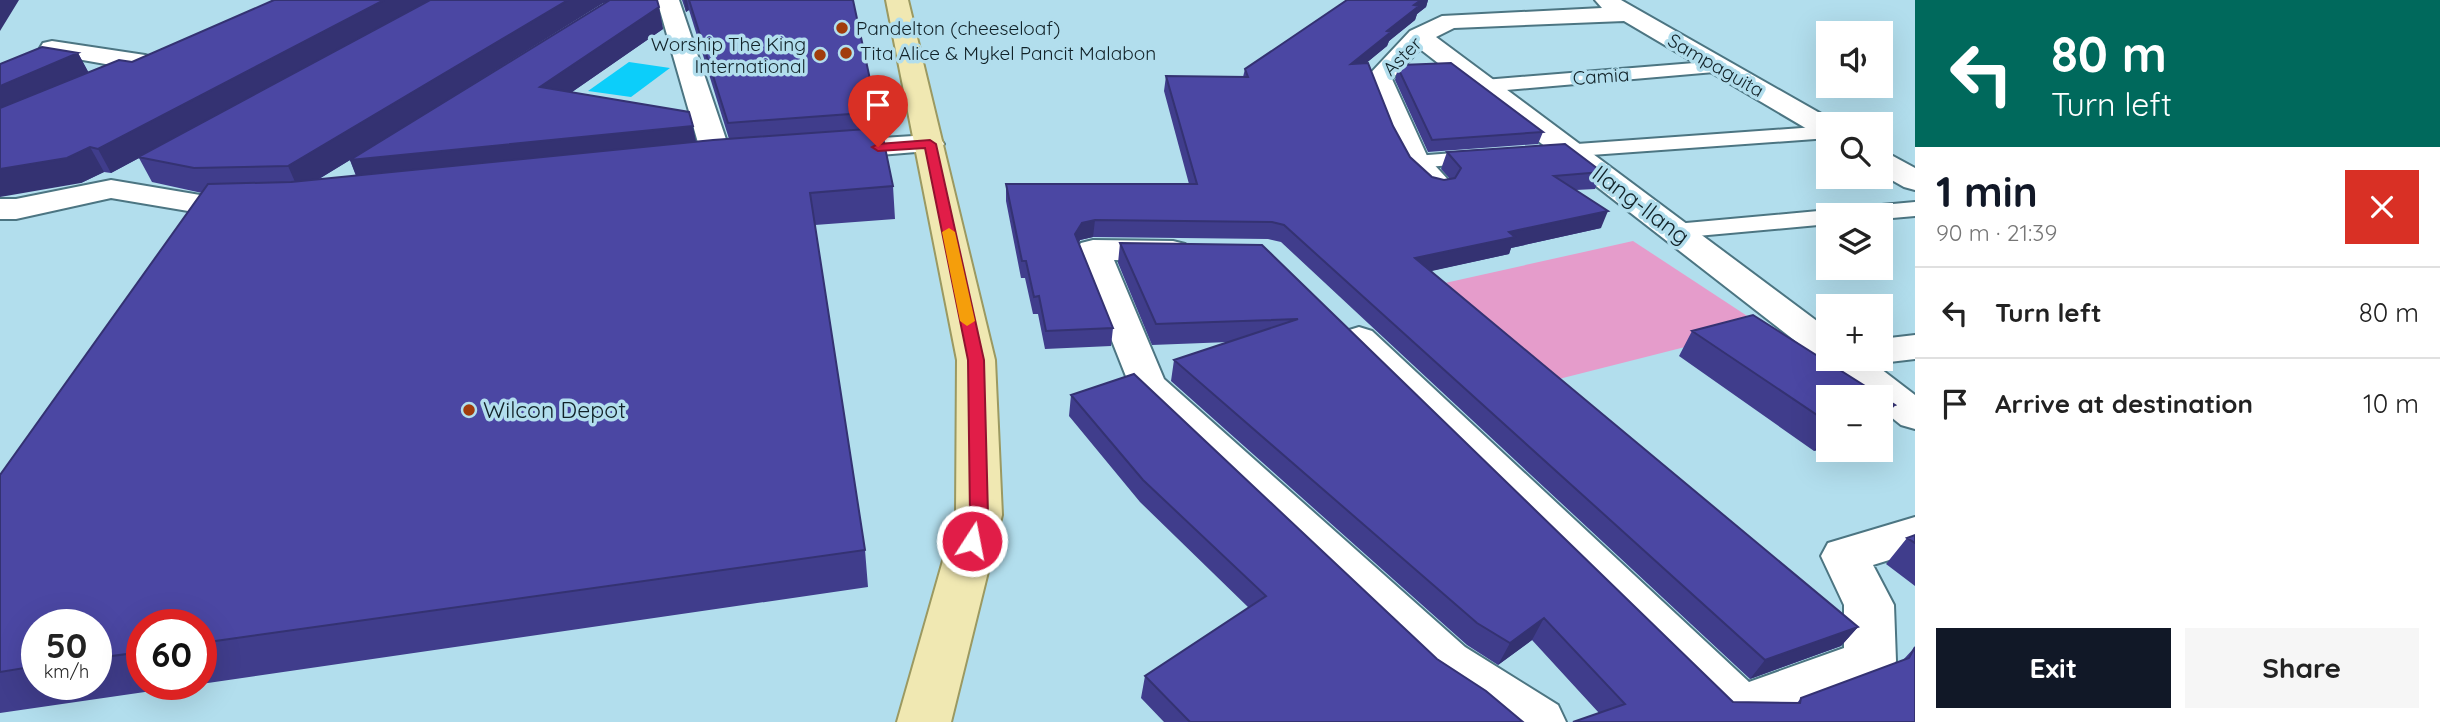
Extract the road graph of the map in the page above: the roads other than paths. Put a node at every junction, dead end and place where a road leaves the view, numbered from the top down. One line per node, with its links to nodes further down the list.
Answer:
1 (897, 0): 14 (main road)
2 (1604, 0): 4 (street, Sampaguita)
3 (657, 1): 19 (street)
4 (1628, 13): 5 (street, Aster); 9 (street, Sampaguita)
5 (1419, 36): 11 (street, Ilang-Ilang); 20 (street, Aster)
6 (52, 48): 8 (street)
7 (171, 52): 8 (street)
8 (145, 63): 10 (street)
9 (1719, 67): 11 (lane, Camia); 12 (street, Sampaguita)
10 (109, 79)
11 (1484, 86): 15 (street, Ilang-Ilang)
12 (1816, 123)
13 (1816, 132): 15 (lane)
14 (930, 144): 16 (street); 41 (main road)
15 (1569, 150): 17 (lane); 31 (street, Ilang-Ilang)
16 (799, 153)
17 (1530, 153)
18 (1505, 155): 20 (lane)
19 (718, 160)
20 (1415, 162): 24 (street, Aster)
21 (1893, 168): 23 (street)
22 (148, 169): 25 (street)
23 (1915, 181)
24 (1438, 185)
25 (111, 189): 26 (street); 27 (street)
26 (280, 204)
27 (0, 209)
28 (1915, 209): 29 (lane)
29 (1893, 211)
30 (1816, 218): 31 (lane)
31 (1675, 231): 34 (street, Ilang-Ilang)
32 (1214, 251): 42 (street)
33 (1327, 309): 40 (street)
34 (1816, 339)
35 (1915, 347): 36 (street)
36 (1893, 350)
37 (1858, 371): 38 (street)
38 (1915, 415)
39 (1915, 534): 40 (street)
40 (1748, 715)
41 (924, 722)
42 (1539, 722)

